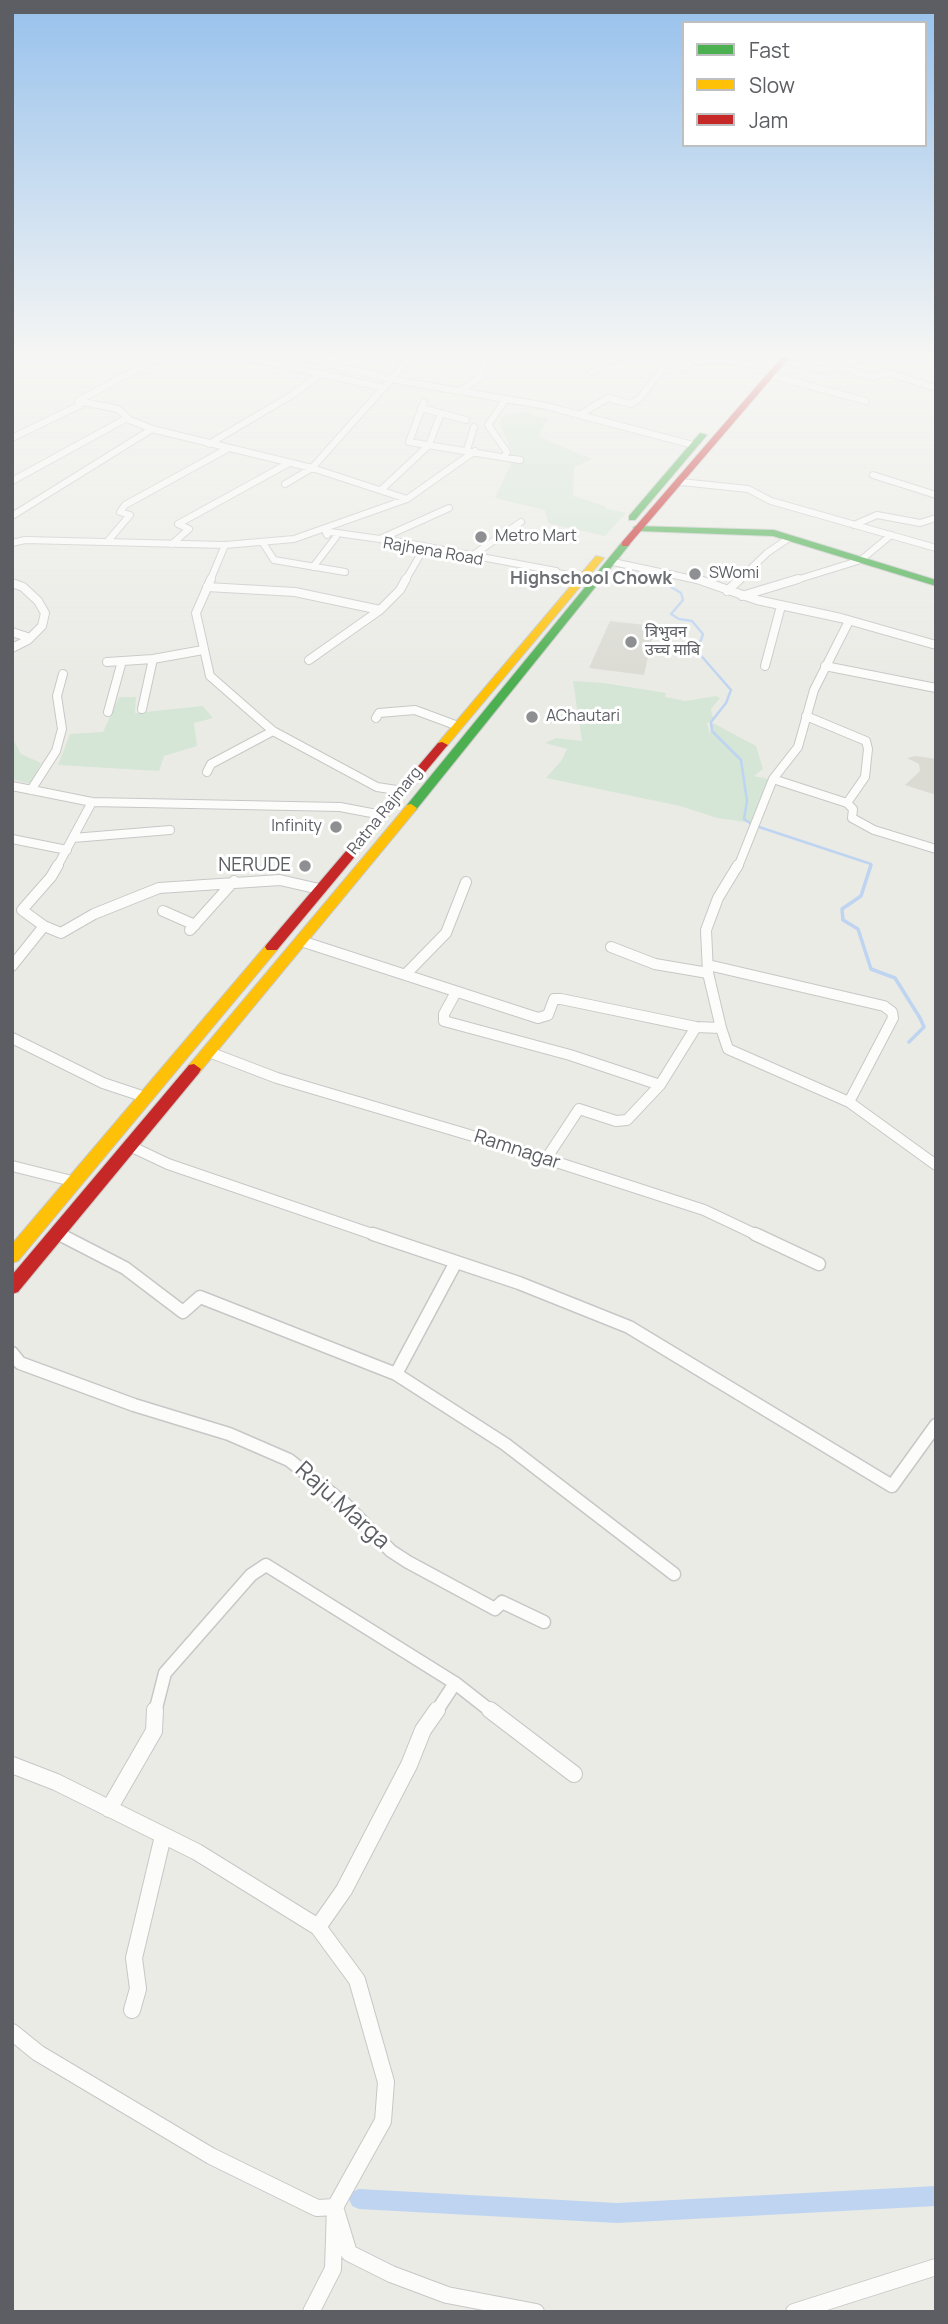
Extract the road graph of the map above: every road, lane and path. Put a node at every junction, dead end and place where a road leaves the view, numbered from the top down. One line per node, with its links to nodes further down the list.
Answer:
1 (39, 466): 12 (street)
2 (92, 466): 19 (street)
3 (196, 466): 28 (street)
4 (283, 466): 31 (street)
5 (305, 466): 10 (street)
6 (406, 466): 15 (street)
7 (450, 466): 17 (street)
8 (675, 466): 41 (main road, Ratna Rajmarg)
9 (693, 466): 13 (main road, Ratna Rajmarg)
10 (312, 468): 14 (street); 15 (street)
11 (873, 475): 16 (street)
12 (12, 481)
13 (681, 482): 22 (street); 23 (main road, Ratna Rajmarg)
14 (285, 484)
15 (381, 490): 17 (street)
16 (936, 495)
17 (407, 499): 24 (street)
18 (449, 508): 27 (street)
19 (12, 516)
20 (936, 518): 22 (street)
21 (521, 522): 36 (street)
22 (854, 525): 25 (street)
23 (638, 528): 26 (main road); 38 (main road, Ratna Rajmarg)
24 (327, 534): 27 (street, Rajhena Road); 30 (street, Rajhena Road); 32 (street, Rajhena Road); 39 (street)
25 (891, 535): 34 (street); 37 (street)
26 (789, 538): 37 (main road); 45 (street)
27 (380, 539): 32 (street, Rajhena Road)
28 (107, 542): 29 (street, Rajhena Road); 31 (street, Rajhena Road)
29 (12, 543)
30 (263, 543): 33 (street, Rajhena Road); 39 (street)
31 (172, 544): 33 (street, Rajhena Road)
32 (400, 544): 35 (street, Rajhena Road); 36 (street, Rajhena Road)
33 (225, 545): 44 (street)
34 (936, 548)
35 (423, 550): 36 (street, Rajhena Road); 48 (street)
36 (478, 557): 41 (street, Rajhena Road)
37 (860, 560): 43 (main road); 46 (street)
38 (612, 562): 45 (street); 87 (main road, Ratna Rajmarg)
39 (313, 567): 40 (street)
40 (345, 572)
41 (582, 578): 67 (main road, Ratna Rajmarg)
42 (12, 583): 51 (street)
43 (936, 583)
44 (207, 587): 48 (street); 54 (street)
45 (727, 591): 46 (street)
46 (742, 596): 47 (street)
47 (781, 606): 49 (street); 59 (street)
48 (380, 610): 56 (street)
49 (849, 621): 52 (street); 60 (street)
50 (12, 632): 51 (street)
51 (30, 638): 53 (street)
52 (936, 645)
53 (12, 648)
54 (203, 650): 55 (street); 68 (street)
55 (153, 659): 57 (street); 63 (street)
56 (309, 660)
57 (122, 661): 58 (street); 64 (street)
58 (107, 662)
59 (765, 666)
60 (825, 666): 62 (street); 65 (street)
61 (63, 674): 72 (street)
62 (936, 688)
63 (142, 709)
64 (108, 712)
65 (806, 716): 70 (street); 75 (street)
66 (376, 718): 67 (street)
67 (458, 726): 73 (main road, Ratna Rajmarg)
68 (273, 731): 69 (street); 73 (street)
69 (207, 772)
70 (773, 779): 75 (street); 90 (street)
71 (12, 786): 72 (street)
72 (31, 790): 74 (street)
73 (403, 791): 76 (main road, Ratna Rajmarg)
74 (92, 802): 76 (street); 78 (street)
75 (847, 803): 80 (street)
76 (382, 815): 84 (main road, Ratna Rajmarg)
77 (170, 830): 78 (street)
78 (73, 838): 81 (street)
79 (12, 839): 81 (street)
80 (936, 849)
81 (67, 850): 86 (street)
82 (234, 881): 84 (street); 85 (street); 86 (street)
83 (466, 882): 91 (street)
84 (319, 889): 98 (main road, Ratna Rajmarg)
85 (163, 911)
86 (44, 926): 89 (street)
87 (301, 941): 91 (street); 96 (main road, Ratna Rajmarg)
88 (611, 947): 90 (street)
89 (12, 966)
90 (708, 969): 94 (street); 99 (street)
91 (405, 975): 92 (street)
92 (456, 992): 93 (street); 97 (street)
93 (696, 1027): 94 (street); 97 (street)
94 (721, 1028): 99 (street)
95 (12, 1038): 98 (street)
96 (209, 1052): 100 (main road, Ratna Rajmarg); 101 (street, Ramnagar)
97 (660, 1085): 101 (street)
98 (145, 1097): 104 (main road, Ratna Rajmarg)
99 (849, 1102): 102 (street)
100 (130, 1146): 105 (main road, Ratna Rajmarg); 107 (street)
101 (546, 1159): 108 (street, Ramnagar)
102 (936, 1165)
103 (12, 1166): 104 (street)
104 (76, 1182): 106 (main road, Ratna Rajmarg)
105 (57, 1233): 109 (main road, Ratna Rajmarg); 111 (street)
106 (12, 1256)
107 (456, 1262): 111 (street); 112 (street)
108 (819, 1264)
109 (12, 1287)
110 (12, 1353): 114 (street, Raju Marga)
111 (396, 1374): 113 (street)
112 (936, 1425)
113 (674, 1574)
114 (544, 1622)
115 (455, 1683): 117 (street); 118 (street); 120 (street)
116 (12, 1765): 118 (street)
117 (574, 1774)
118 (109, 1809): 119 (street)
119 (163, 1836): 120 (street); 121 (street)
120 (317, 1927): 123 (street)
121 (132, 2010)
122 (12, 2032): 123 (street)
123 (335, 2207): 125 (street); 126 (street)
124 (936, 2267): 127 (street)
125 (311, 2312)
126 (536, 2312)
127 (794, 2312)

